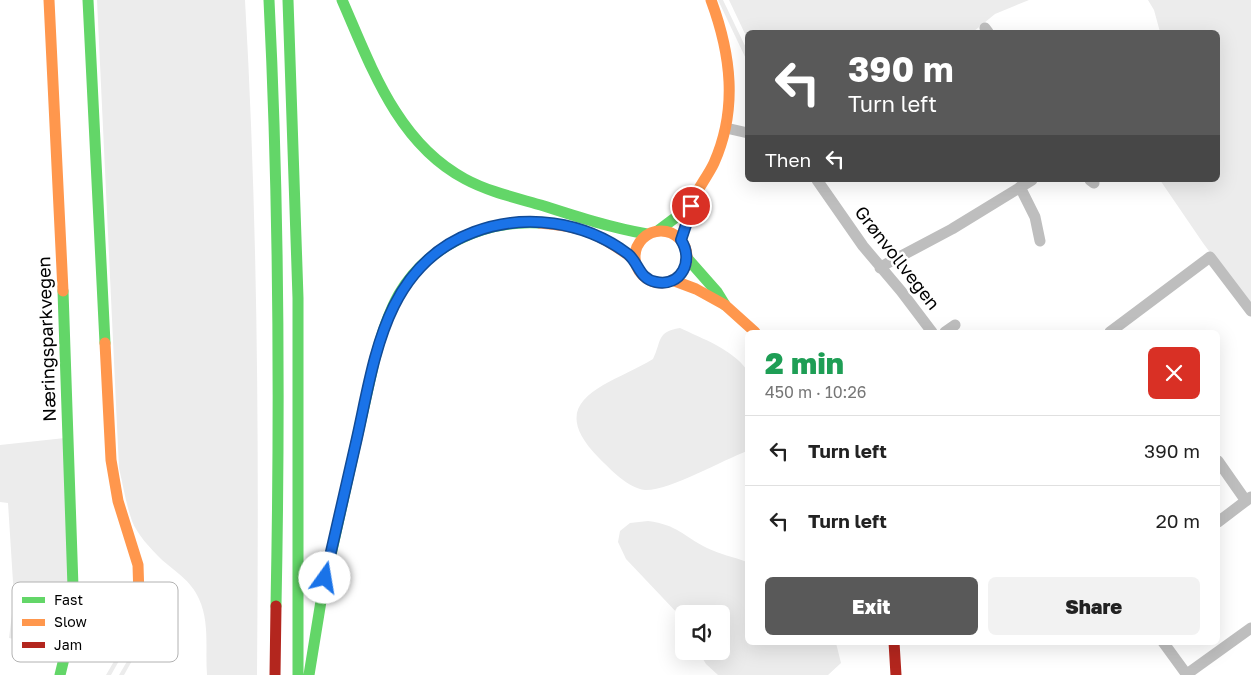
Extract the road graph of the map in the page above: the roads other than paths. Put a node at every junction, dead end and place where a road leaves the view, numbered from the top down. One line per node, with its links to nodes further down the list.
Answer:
1 (49, 0): 31 (main road, Næringsparkvegen)
2 (88, 0): 32 (main road)
3 (269, 0): 38 (main road)
4 (288, 0): 39 (main road)
5 (342, 0): 14 (main road)
6 (711, 0): 7 (main road)
7 (726, 128): 8 (street); 12 (main road)
8 (745, 132)
9 (818, 182): 19 (street, Grønvollvegen)
10 (1029, 182): 11 (street)
11 (1020, 187): 16 (street); 19 (street)
12 (691, 206): 13 (main road); 15 (main road)
13 (659, 230): 14 (main road); 15 (main road)
14 (648, 234): 18 (main road)
15 (681, 240): 17 (main road)
16 (1040, 240)
17 (687, 258): 20 (main road); 21 (main road)
18 (635, 260): 20 (main road); 40 (main road)
19 (880, 268): 25 (street, Grønvollvegen)
20 (672, 280): 21 (main road)
21 (726, 304): 24 (main road)
22 (1251, 311): 27 (street)
23 (955, 325): 26 (street)
24 (753, 330)
25 (930, 330)
26 (948, 330)
27 (1113, 330)
28 (1220, 464): 29 (street)
29 (1248, 499): 30 (street)
30 (1220, 520)
31 (73, 582)
32 (139, 582)
33 (1251, 628): 42 (street)
34 (894, 645): 41 (main road)
35 (1165, 645): 42 (street)
36 (63, 662): 37 (main road, Næringsparkvegen)
37 (60, 675)
38 (275, 675)
39 (298, 675)
40 (309, 675)
41 (896, 675)
42 (1187, 675)

